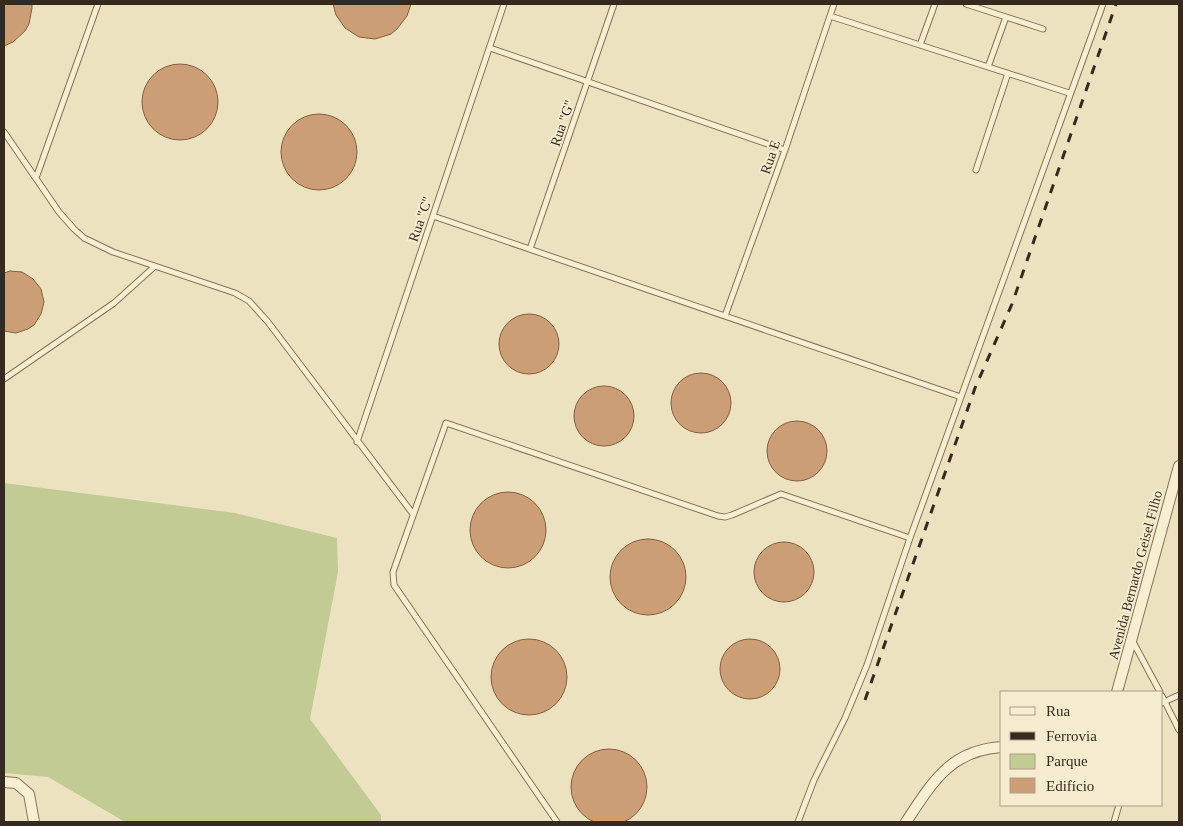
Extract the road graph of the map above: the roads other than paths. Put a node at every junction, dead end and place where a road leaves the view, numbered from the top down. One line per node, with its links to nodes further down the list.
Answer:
1 (98, 4): 20 (lane)
2 (504, 4): 12 (lane, Rua "C")
3 (614, 4): 15 (lane, Rua "G")
4 (834, 4): 8 (lane, Rua E)
5 (935, 4): 11 (lane)
6 (966, 4): 9 (lane)
7 (1103, 4): 16 (lane)
8 (830, 16): 11 (lane); 18 (lane, Rua E)
9 (1006, 17): 10 (lane); 13 (lane)
10 (1043, 29)
11 (920, 45): 13 (lane)
12 (490, 48): 15 (lane); 21 (lane, Rua "C")
13 (988, 67): 14 (lane)
14 (1008, 73): 16 (lane); 19 (lane)
15 (588, 82): 18 (lane); 22 (lane, Rua "G")
16 (1069, 93): 26 (lane)
17 (4, 132): 20 (lane)
18 (785, 150): 24 (lane, Rua E)
19 (976, 170)
20 (36, 178): 23 (lane)
21 (433, 216): 22 (lane); 27 (lane, Rua "C")
22 (530, 249): 24 (lane)
23 (154, 267): 25 (lane); 27 (lane)
24 (725, 316): 26 (lane)
25 (4, 379)
26 (960, 397): 30 (lane)
27 (357, 442): 29 (lane)
28 (1179, 466): 31 (street, Avenida Bernardo Geisel Filho)
29 (413, 514): 30 (lane); 41 (lane)
30 (910, 538): 42 (lane)
31 (1131, 637): 32 (street, Avenida Bernardo Geisel Filho); 33 (lane)
32 (1117, 691)
33 (1159, 691)
34 (1179, 694): 35 (lane)
35 (1163, 701): 36 (lane)
36 (1179, 730)
37 (1000, 747): 43 (street)
38 (4, 782): 40 (street)
39 (1119, 806): 44 (lane)
40 (34, 822)
41 (557, 822)
42 (798, 822)
43 (906, 822)
44 (1114, 822)

